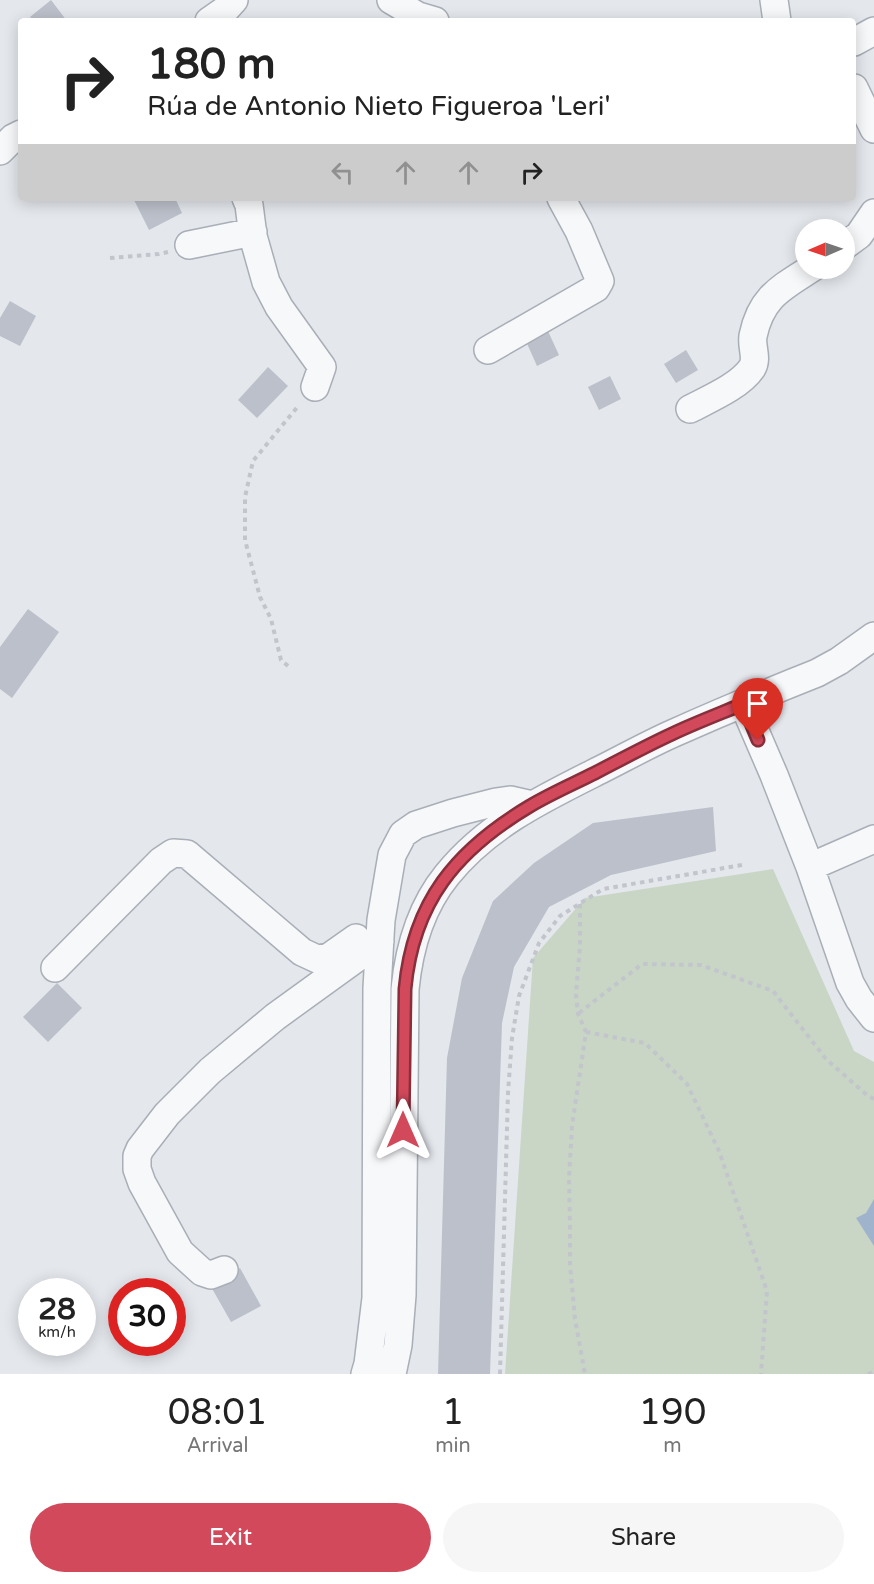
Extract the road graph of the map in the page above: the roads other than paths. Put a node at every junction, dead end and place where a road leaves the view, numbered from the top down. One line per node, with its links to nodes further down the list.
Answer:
1 (391, 0): 3 (street)
2 (774, 0): 4 (street)
3 (425, 18)
4 (777, 18)
5 (874, 31): 6 (street)
6 (856, 41)
7 (874, 81): 8 (street)
8 (856, 87)
9 (856, 92): 10 (street)
10 (874, 129)
11 (18, 136): 12 (street)
12 (0, 151)
13 (247, 201): 16 (street)
14 (563, 201): 20 (street)
15 (874, 213): 17 (street)
16 (253, 232): 18 (street); 21 (street)
17 (855, 239)
18 (189, 245)
19 (795, 279): 22 (street)
20 (488, 350)
21 (315, 387)
22 (690, 409)
23 (874, 636): 24 (street)
24 (743, 704): 25 (street); 27 (street)
25 (532, 805): 28 (street); 33 (street)
26 (874, 839): 27 (street)
27 (810, 867): 30 (street)
28 (381, 931): 29 (street); 31 (street); 32 (street)
29 (55, 969)
30 (874, 1018)
31 (224, 1270)
32 (364, 1374)
33 (392, 1374)

